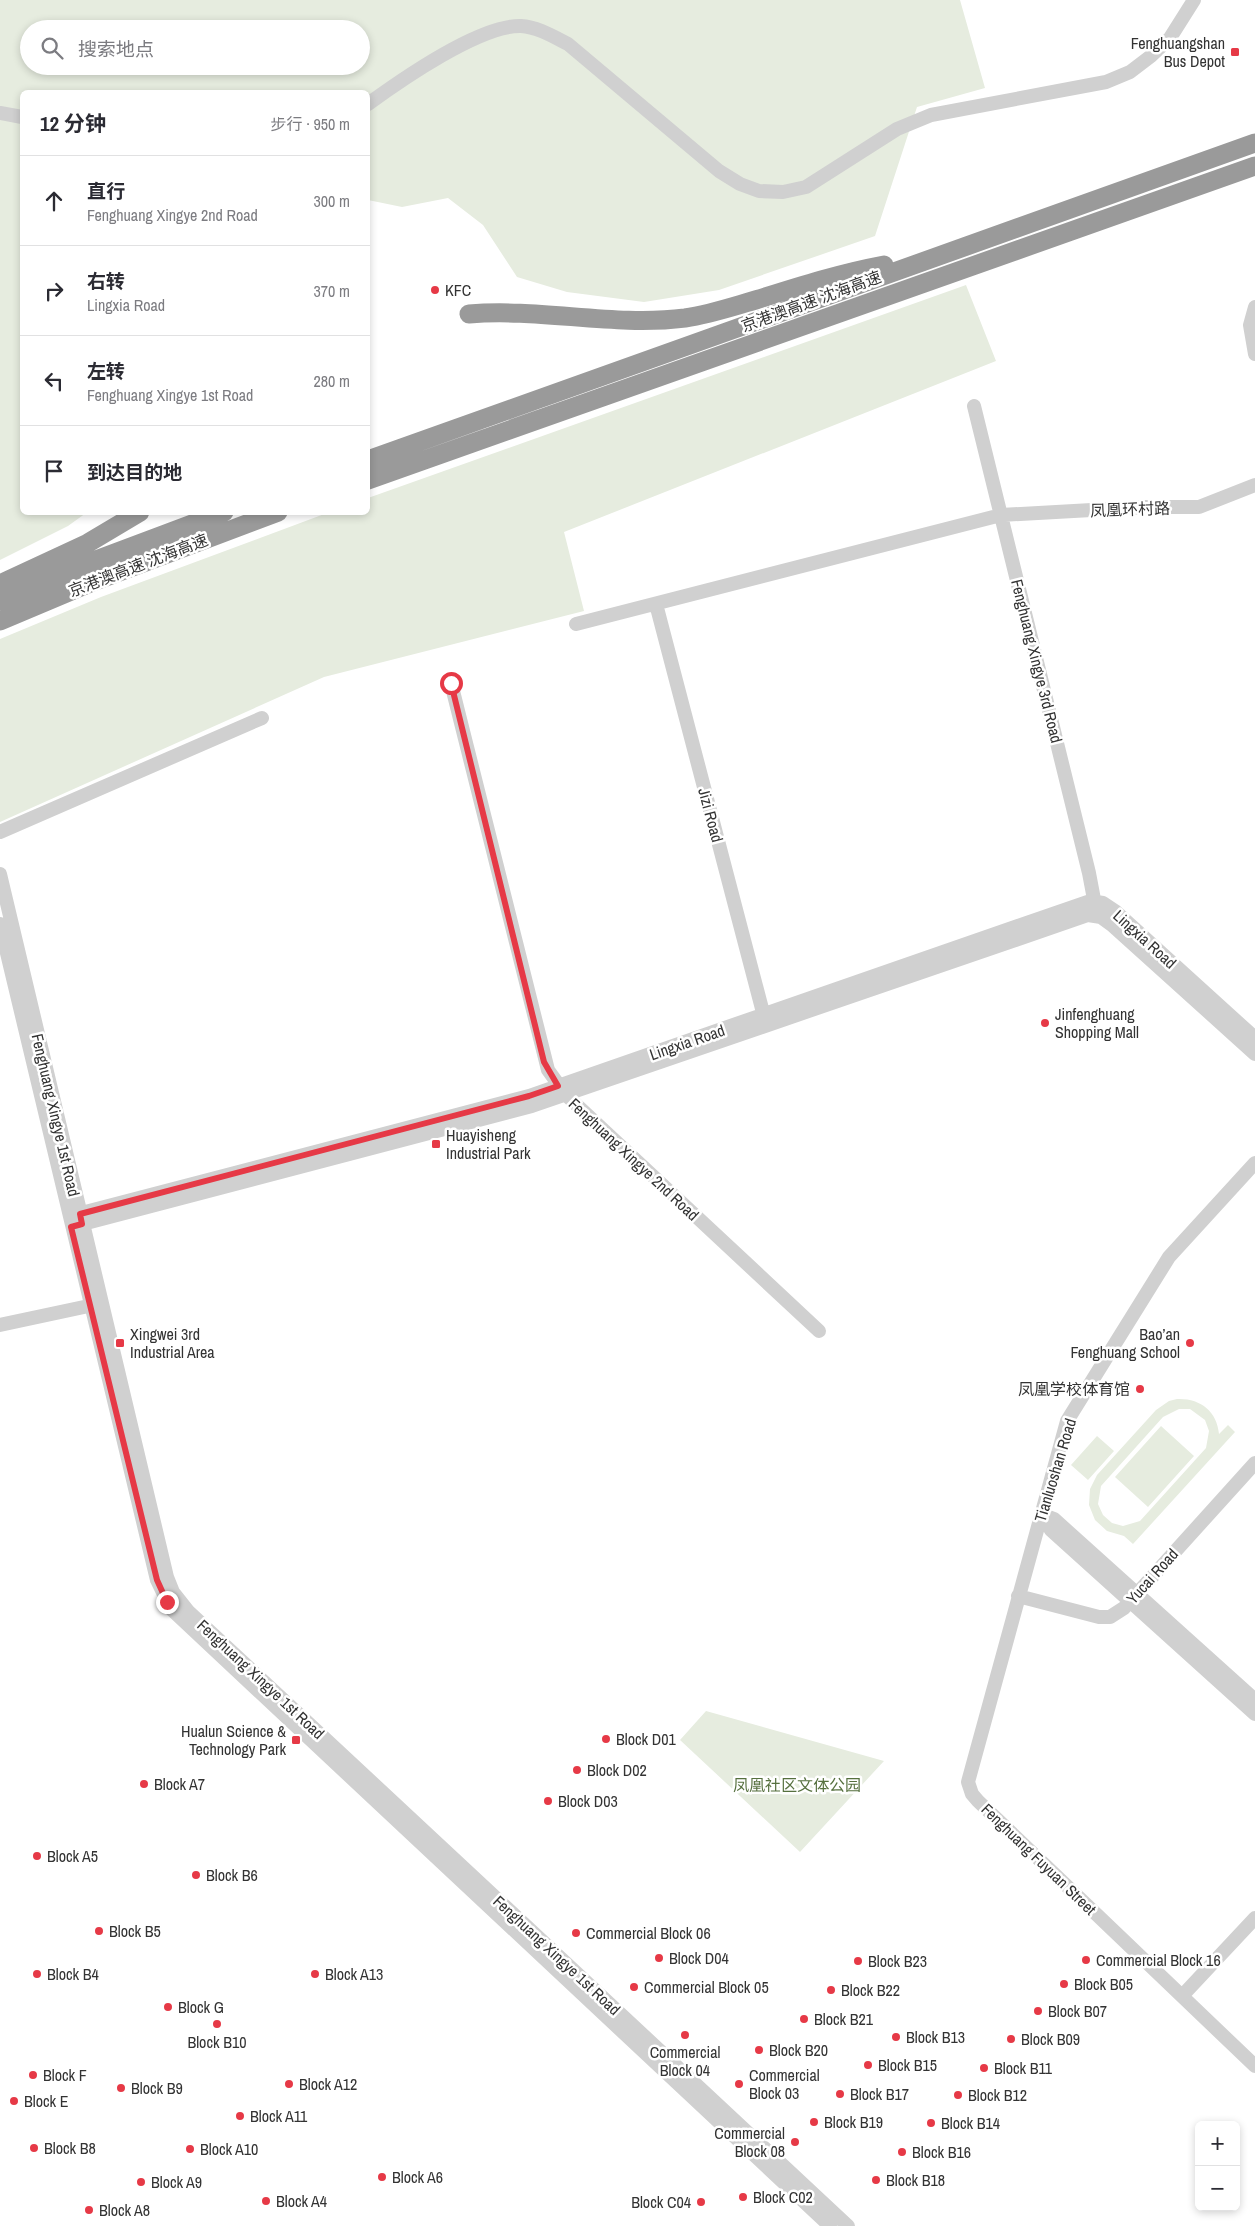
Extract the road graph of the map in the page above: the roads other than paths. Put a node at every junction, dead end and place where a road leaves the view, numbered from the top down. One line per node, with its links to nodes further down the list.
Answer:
1 (1194, 0): 2 (street)
2 (370, 103)
3 (0, 113): 4 (street)
4 (20, 117)
5 (1255, 143): 7 (highway, 京港澳高速 沈海高速)
6 (1255, 166): 13 (highway, 京港澳高速 沈海高速)
7 (939, 255): 9 (highway); 12 (highway, 京港澳高速 沈海高速)
8 (1255, 307): 10 (street)
9 (469, 314)
10 (1255, 354)
11 (974, 406): 18 (street, Fenghuang Xingye 3rd Road)
12 (370, 459)
13 (370, 479)
14 (1255, 485): 18 (street, 凤凰环村路)
15 (135, 515): 19 (highway)
16 (216, 515): 20 (highway, 京港澳高速 沈海高速)
17 (270, 515): 22 (highway, 京港澳高速 沈海高速)
18 (1001, 516): 21 (street, 凤凰环村路); 28 (street, Fenghuang Xingye 3rd Road)
19 (0, 584)
20 (0, 600)
21 (656, 604): 23 (street, 凤凰环村路); 31 (street, Jizi Road)
22 (0, 621)
23 (576, 624)
24 (451, 683): 34 (street, Fenghuang Xingye 2nd Road)
25 (262, 718): 26 (street)
26 (0, 832)
27 (0, 874): 36 (street, Fenghuang Xingye 1st Road)
28 (1094, 901): 29 (street, Fenghuang Xingye 3rd Road); 31 (street, Lingxia Road); 32 (street, Lingxia Road)
29 (1097, 916): 31 (street, Lingxia Road); 33 (street, Lingxia Road)
30 (0, 924): 36 (street, Fenghuang Xingye 1st Road)
31 (765, 1020): 34 (street, Lingxia Road)
32 (1255, 1038)
33 (1255, 1054)
34 (562, 1091): 36 (street, Lingxia Road); 39 (street, Fenghuang Xingye 2nd Road)
35 (1255, 1163): 41 (street, Tianluoshan Road)
36 (75, 1220): 37 (street, Fenghuang Xingye 1st Road)
37 (96, 1304): 38 (street); 49 (street, Fenghuang Xingye 1st Road); 50 (street, Fenghuang Xingye 1st Road)
38 (0, 1325)
39 (819, 1331)
40 (1255, 1463): 43 (street, Yucai Road)
41 (1041, 1514): 42 (street, Tianluoshan Road); 43 (street)
42 (1018, 1596): 43 (street, Yucai Road); 47 (street, Fenghuang Fuyuan Street)
43 (1133, 1597): 44 (street); 45 (street)
44 (1255, 1700)
45 (1255, 1714)
46 (1255, 1918): 47 (street)
47 (1182, 1996): 48 (street, Fenghuang Fuyuan Street)
48 (1255, 2066)
49 (830, 2226)
50 (848, 2226)

